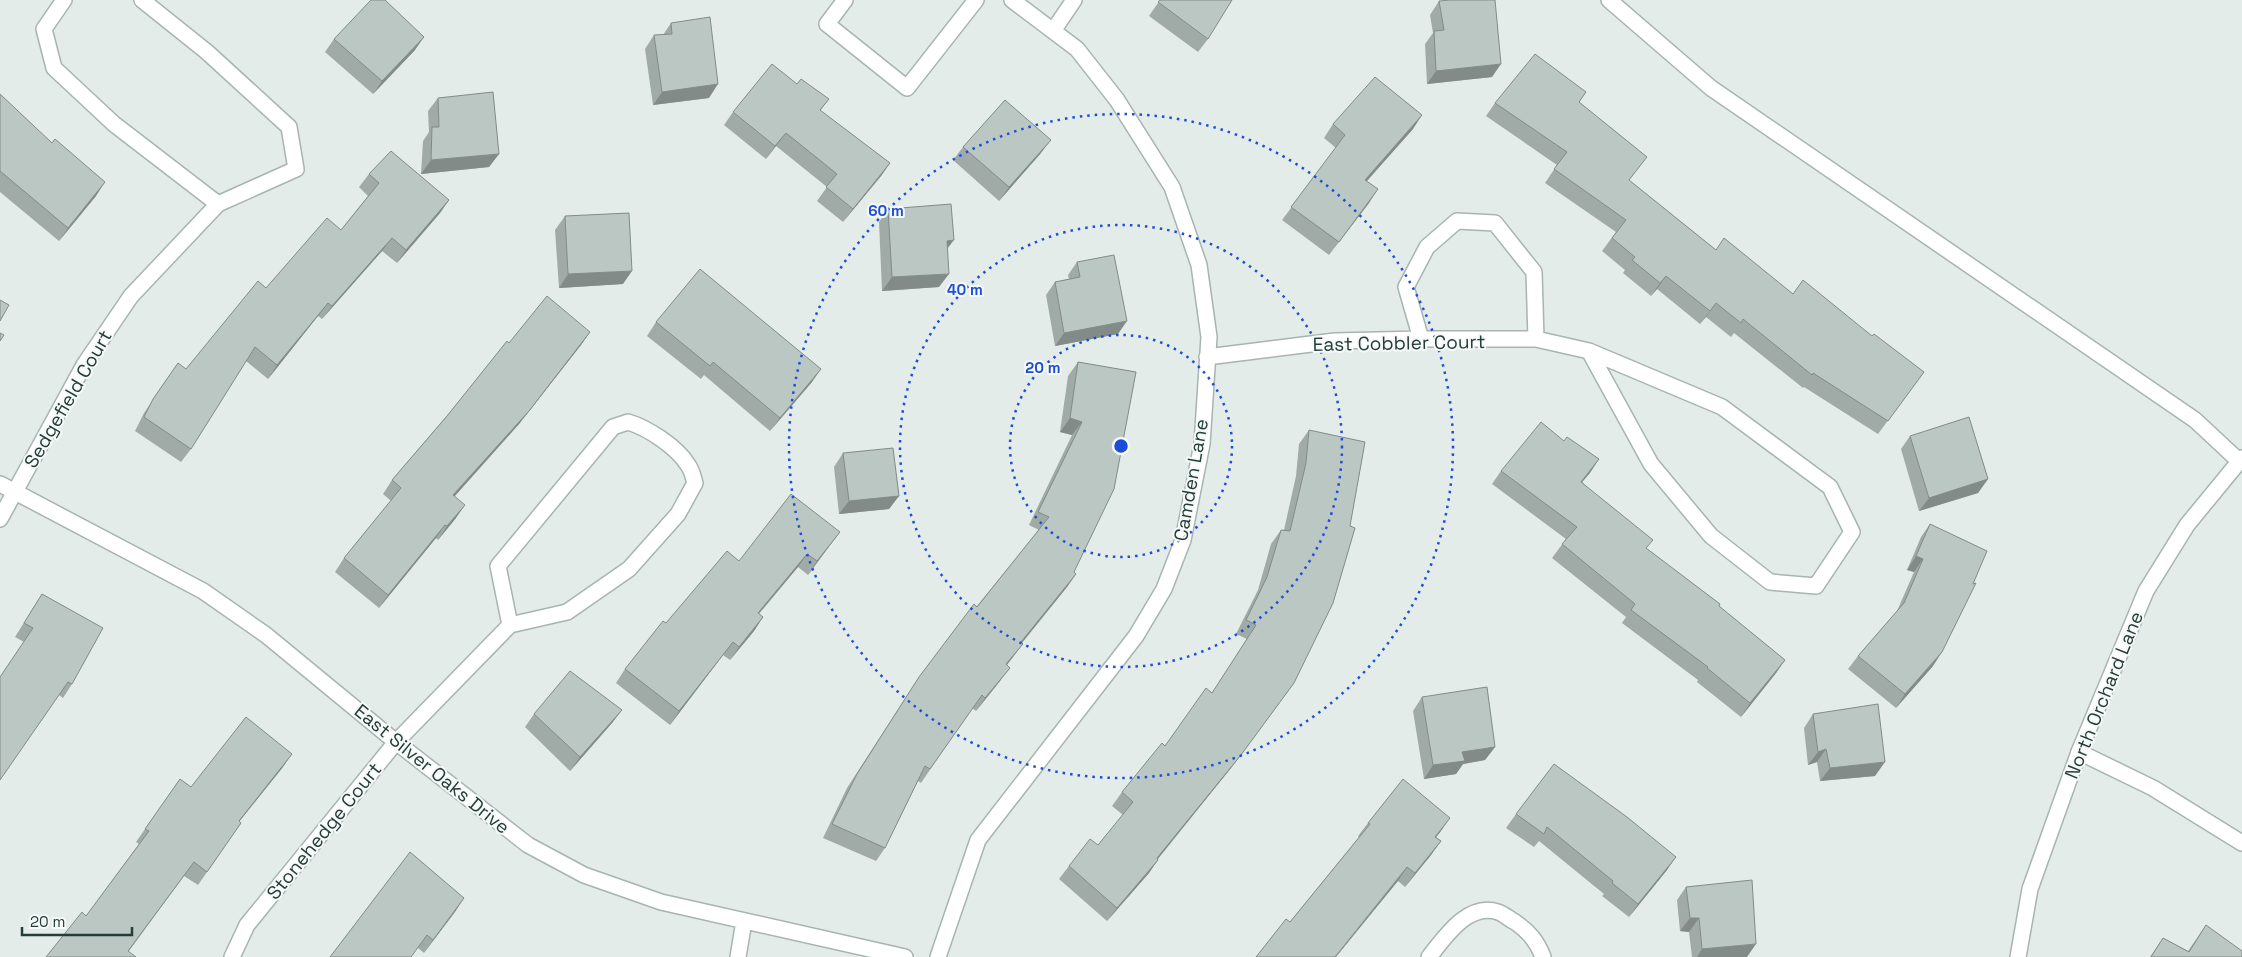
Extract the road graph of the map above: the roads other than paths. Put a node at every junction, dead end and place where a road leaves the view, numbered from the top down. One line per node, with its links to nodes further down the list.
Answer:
1 (64, 0): 9 (street)
2 (142, 0): 9 (street)
3 (845, 0): 4 (street)
4 (976, 0)
5 (1012, 0): 8 (street, Camden Lane)
6 (1074, 0): 8 (street)
7 (1609, 0): 14 (street)
8 (1053, 31): 13 (street, Camden Lane)
9 (218, 204): 16 (street, Sedgefield Court)
10 (1421, 339): 11 (street, East Cobbler Court); 11 (street); 13 (street, East Cobbler Court)
11 (1536, 339): 12 (street, East Cobbler Court)
12 (1589, 351): 12 (street, East Cobbler Court)
13 (1207, 357): 26 (street, Camden Lane)
14 (2241, 460): 20 (street, North Orchard Lane)
15 (0, 484): 16 (street, East Silver Oaks Drive)
16 (14, 492): 17 (street, Sedgefield Court); 19 (street, East Silver Oaks Drive)
17 (0, 519)
18 (510, 625): 18 (street); 19 (street, Stonehedge Court)
19 (396, 742): 22 (street, East Silver Oaks Drive); 23 (street, Stonehedge Court)
20 (2079, 752): 21 (street); 29 (street, North Orchard Lane)
21 (2242, 842)
22 (744, 921): 24 (street); 25 (street, East Silver Oaks Drive)
23 (232, 957)
24 (738, 957)
25 (906, 957)
26 (938, 957)
27 (1429, 957): 28 (street)
28 (1543, 957)
29 (2018, 957)

